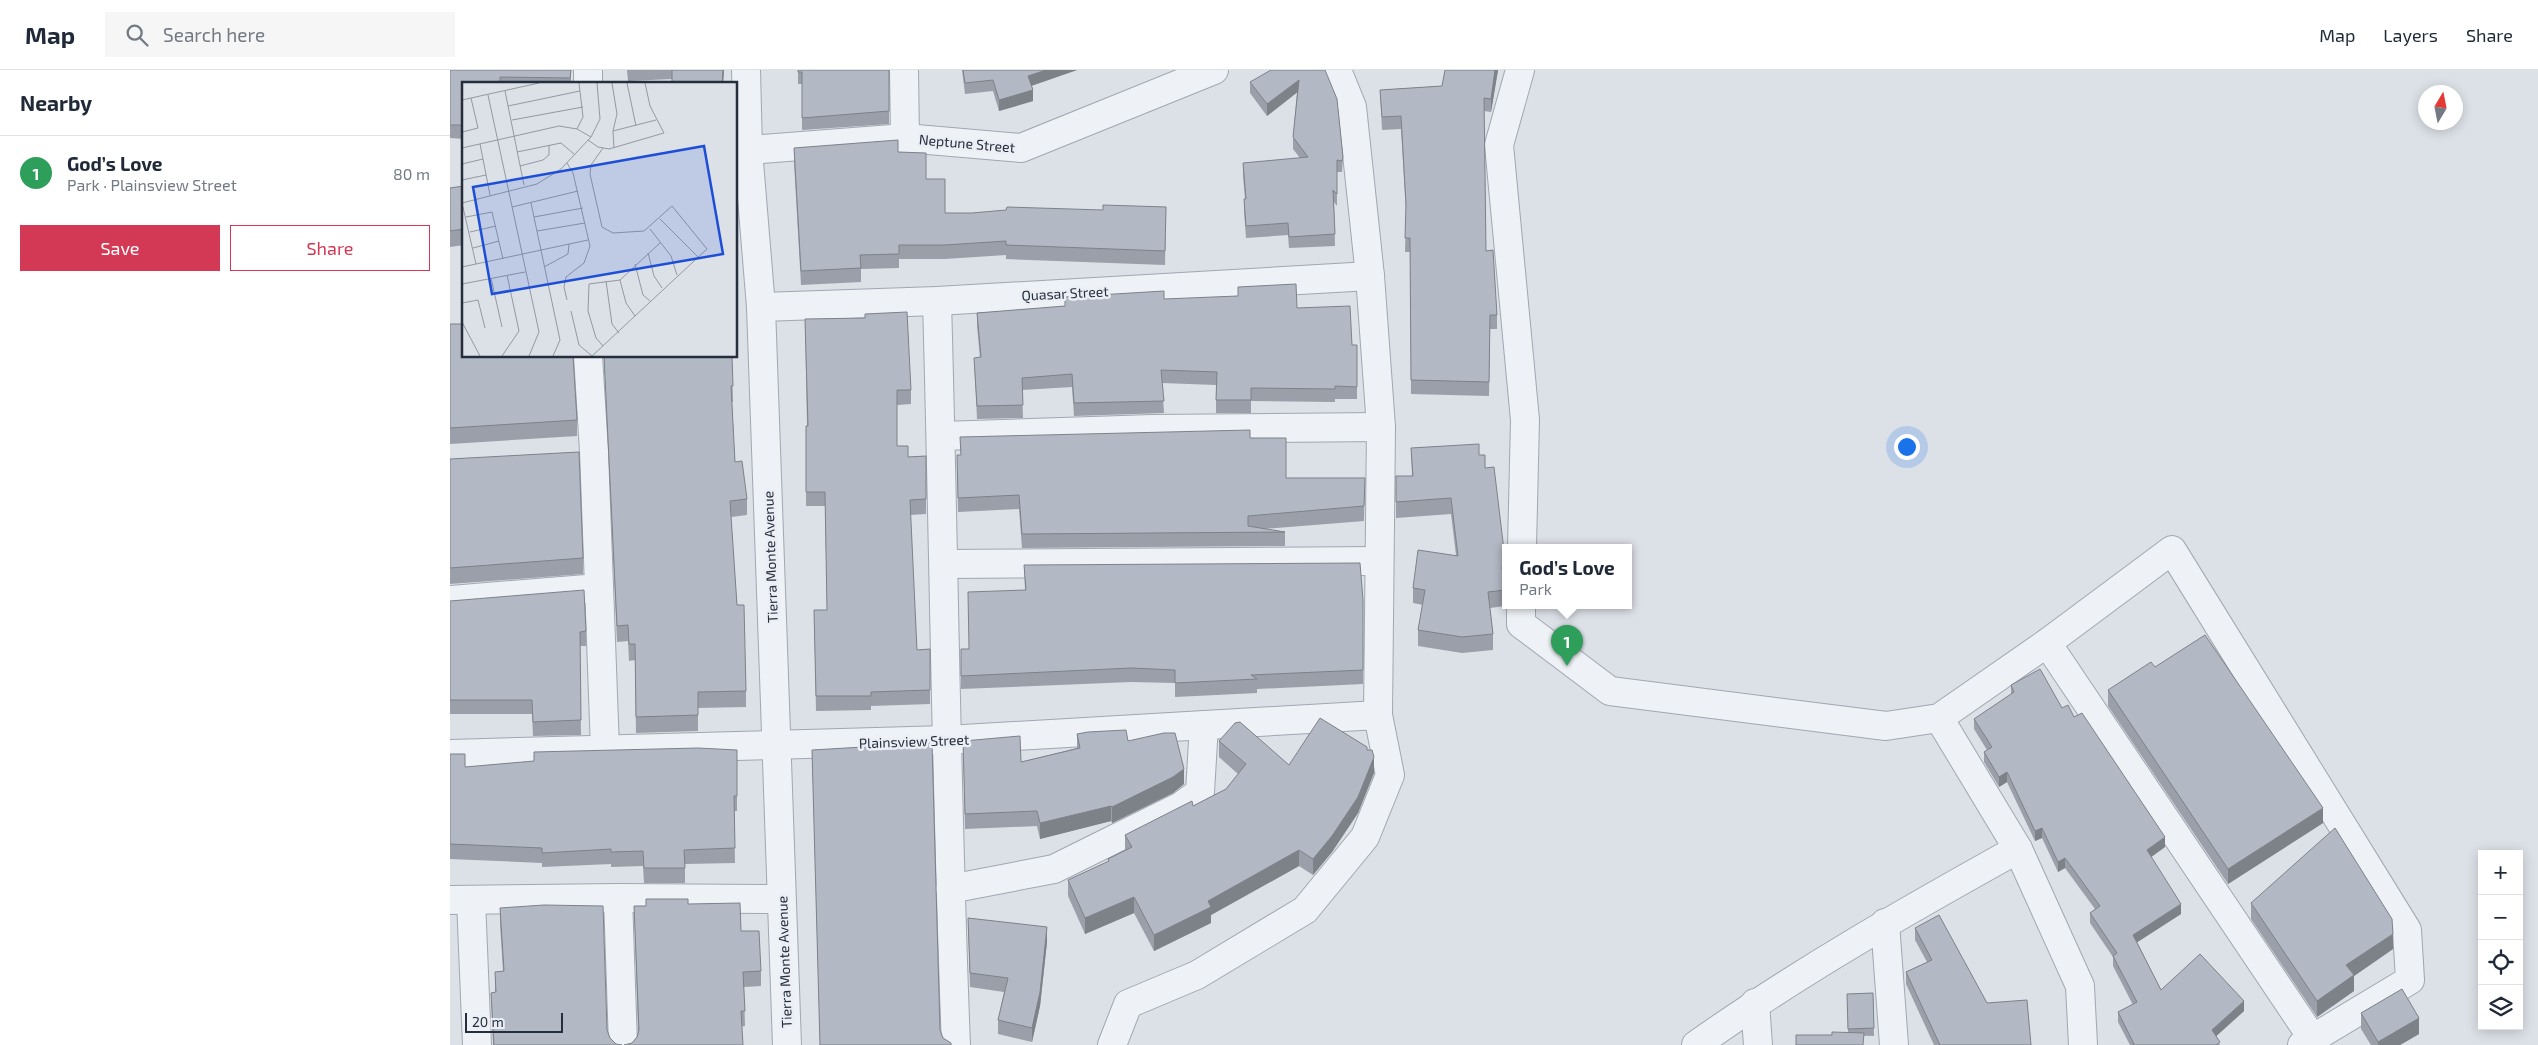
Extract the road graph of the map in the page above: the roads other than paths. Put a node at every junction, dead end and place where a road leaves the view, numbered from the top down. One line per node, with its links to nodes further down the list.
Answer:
1 (746, 70): 7 (street, Tierra Monte Avenue)
2 (904, 70): 6 (street)
3 (1214, 70): 6 (street, Neptune Street)
4 (1336, 70): 8 (street)
5 (1520, 70): 16 (street)
6 (906, 138): 7 (street, Neptune Street)
7 (742, 150): 10 (street, Tierra Monte Avenue)
8 (1370, 276): 9 (street, Quasar Street); 12 (street)
9 (937, 301): 10 (street, Quasar Street); 13 (street)
10 (761, 306): 27 (street, Tierra Monte Avenue)
11 (588, 358): 14 (street)
12 (1381, 428): 13 (street); 17 (street)
13 (941, 436): 18 (street)
14 (594, 451): 15 (street); 19 (street)
15 (566, 453)
16 (1522, 544)
17 (1378, 560): 18 (street); 23 (street)
18 (944, 564): 26 (street)
19 (599, 588): 20 (street); 28 (street)
20 (450, 600)
21 (1521, 609): 24 (street)
22 (2046, 643): 24 (street); 37 (street); 37 (street)
23 (1378, 714): 25 (street, Plainsview Street); 42 (street)
24 (1939, 718): 30 (street)
25 (1204, 725): 26 (street, Plainsview Street); 31 (street)
26 (946, 740): 27 (street, Plainsview Street); 31 (street)
27 (777, 746): 28 (street, Plainsview Street); 33 (street, Tierra Monte Avenue)
28 (605, 749): 29 (street, Plainsview Street)
29 (450, 754)
30 (2018, 849): 35 (street); 46 (street)
31 (950, 889): 41 (street)
32 (618, 898): 33 (street); 34 (street); 39 (street)
33 (781, 899): 40 (street, Tierra Monte Avenue)
34 (461, 900): 38 (street)
35 (1885, 923): 36 (street); 45 (street)
36 (1755, 1003): 43 (street); 44 (street)
37 (2307, 1042)
38 (477, 1045)
39 (623, 1045)
40 (787, 1045)
41 (956, 1045)
42 (1112, 1045)
43 (1696, 1045)
44 (1758, 1045)
45 (1894, 1045)
46 (2083, 1045)

